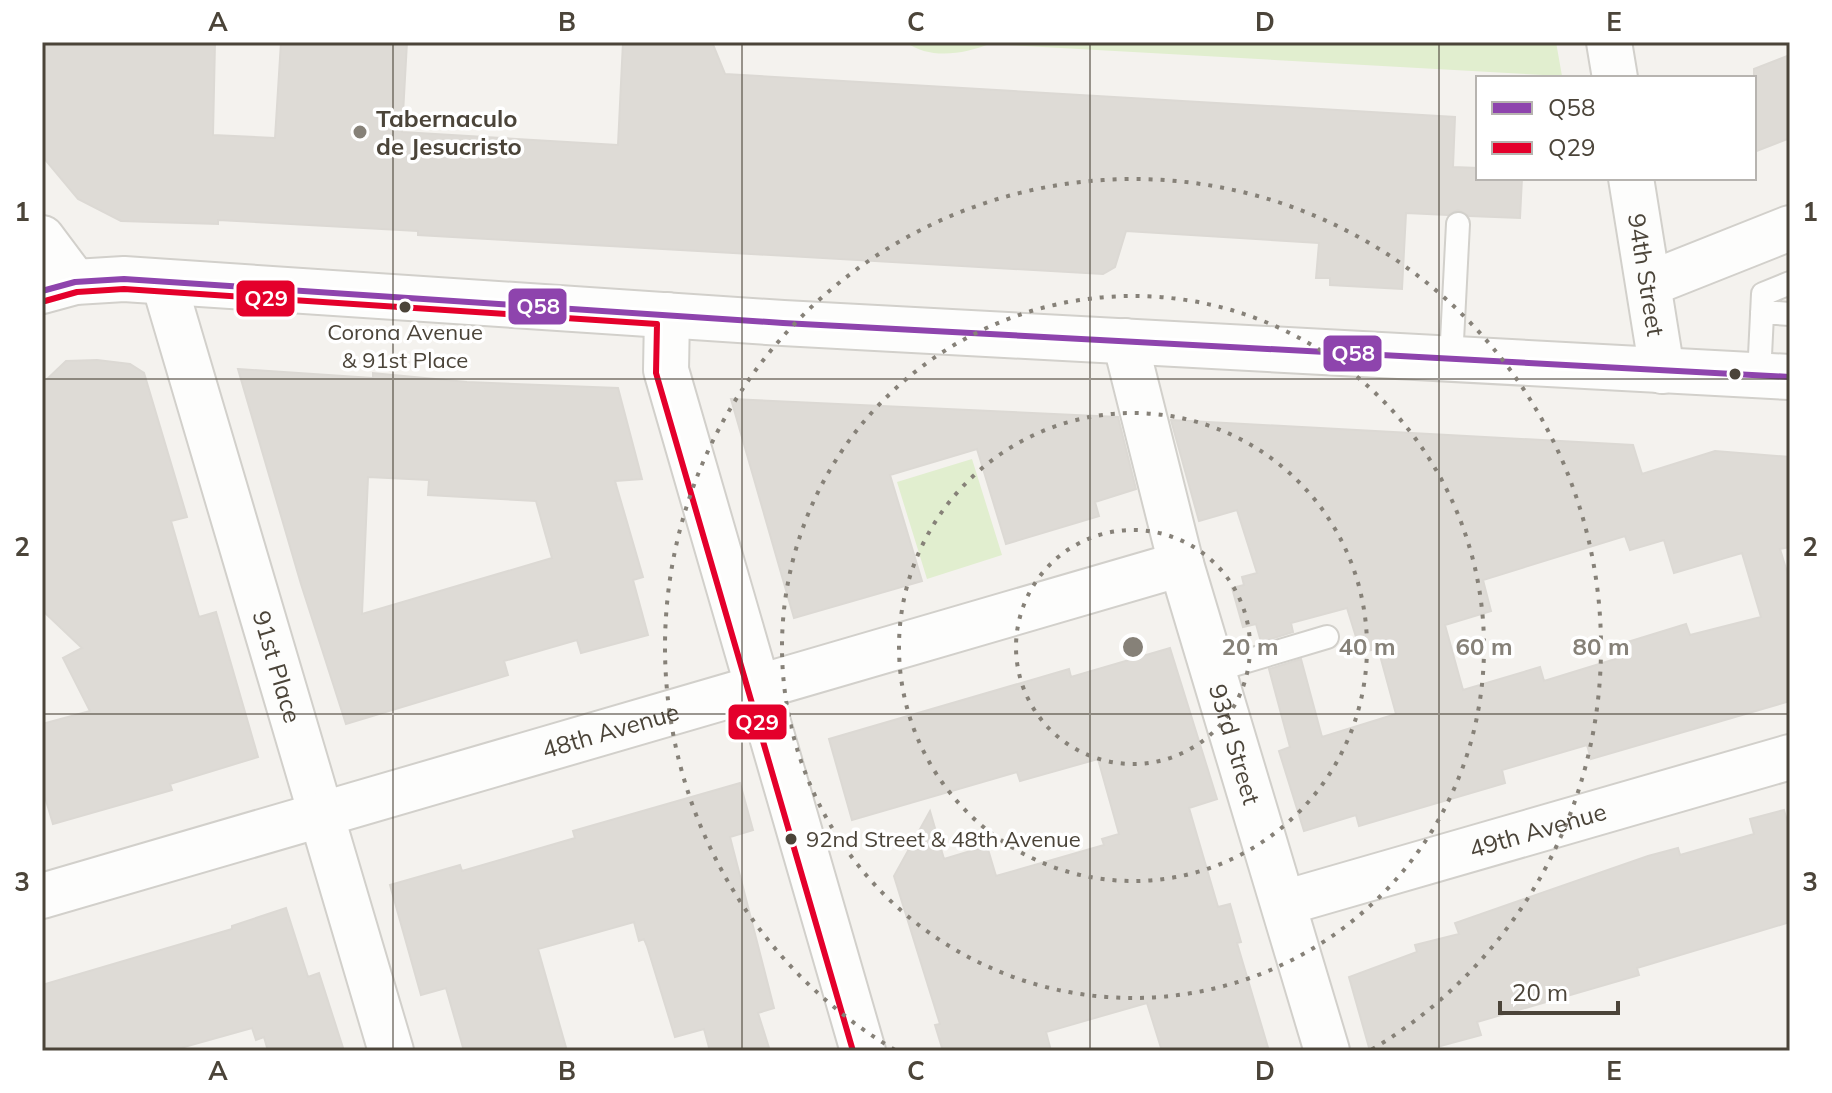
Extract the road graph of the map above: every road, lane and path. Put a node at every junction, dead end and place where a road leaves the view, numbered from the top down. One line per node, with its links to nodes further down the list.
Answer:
1 (1609, 42): 2 (street)
2 (1615, 76)
3 (1631, 180): 9 (street, 94th Street)
4 (1458, 224): 15 (lane)
5 (1790, 228): 9 (street)
6 (42, 238): 10 (street)
7 (164, 283): 10 (street); 13 (street); 23 (street, 91st Place)
8 (1790, 283): 11 (lane)
9 (1649, 284): 16 (street, 94th Street)
10 (59, 286)
11 (1762, 312): 12 (lane); 17 (lane)
12 (1790, 314)
13 (667, 315): 14 (street); 21 (street)
14 (1125, 341): 15 (street); 18 (street, 93rd Street)
15 (1451, 360): 16 (street)
16 (1662, 371): 17 (street)
17 (1774, 376)
18 (1181, 564): 20 (street, 93rd Street); 21 (street, 48th Avenue)
19 (1327, 637): 20 (lane)
20 (1213, 671): 25 (street, 93rd Street)
21 (756, 688): 23 (street, 48th Avenue); 27 (street)
22 (1790, 757): 25 (street, 49th Avenue)
23 (319, 815): 24 (street, 48th Avenue); 26 (street, 91st Place)
24 (42, 896)
25 (1284, 903): 28 (street, 93rd Street)
26 (391, 1051)
27 (863, 1051)
28 (1327, 1051)

